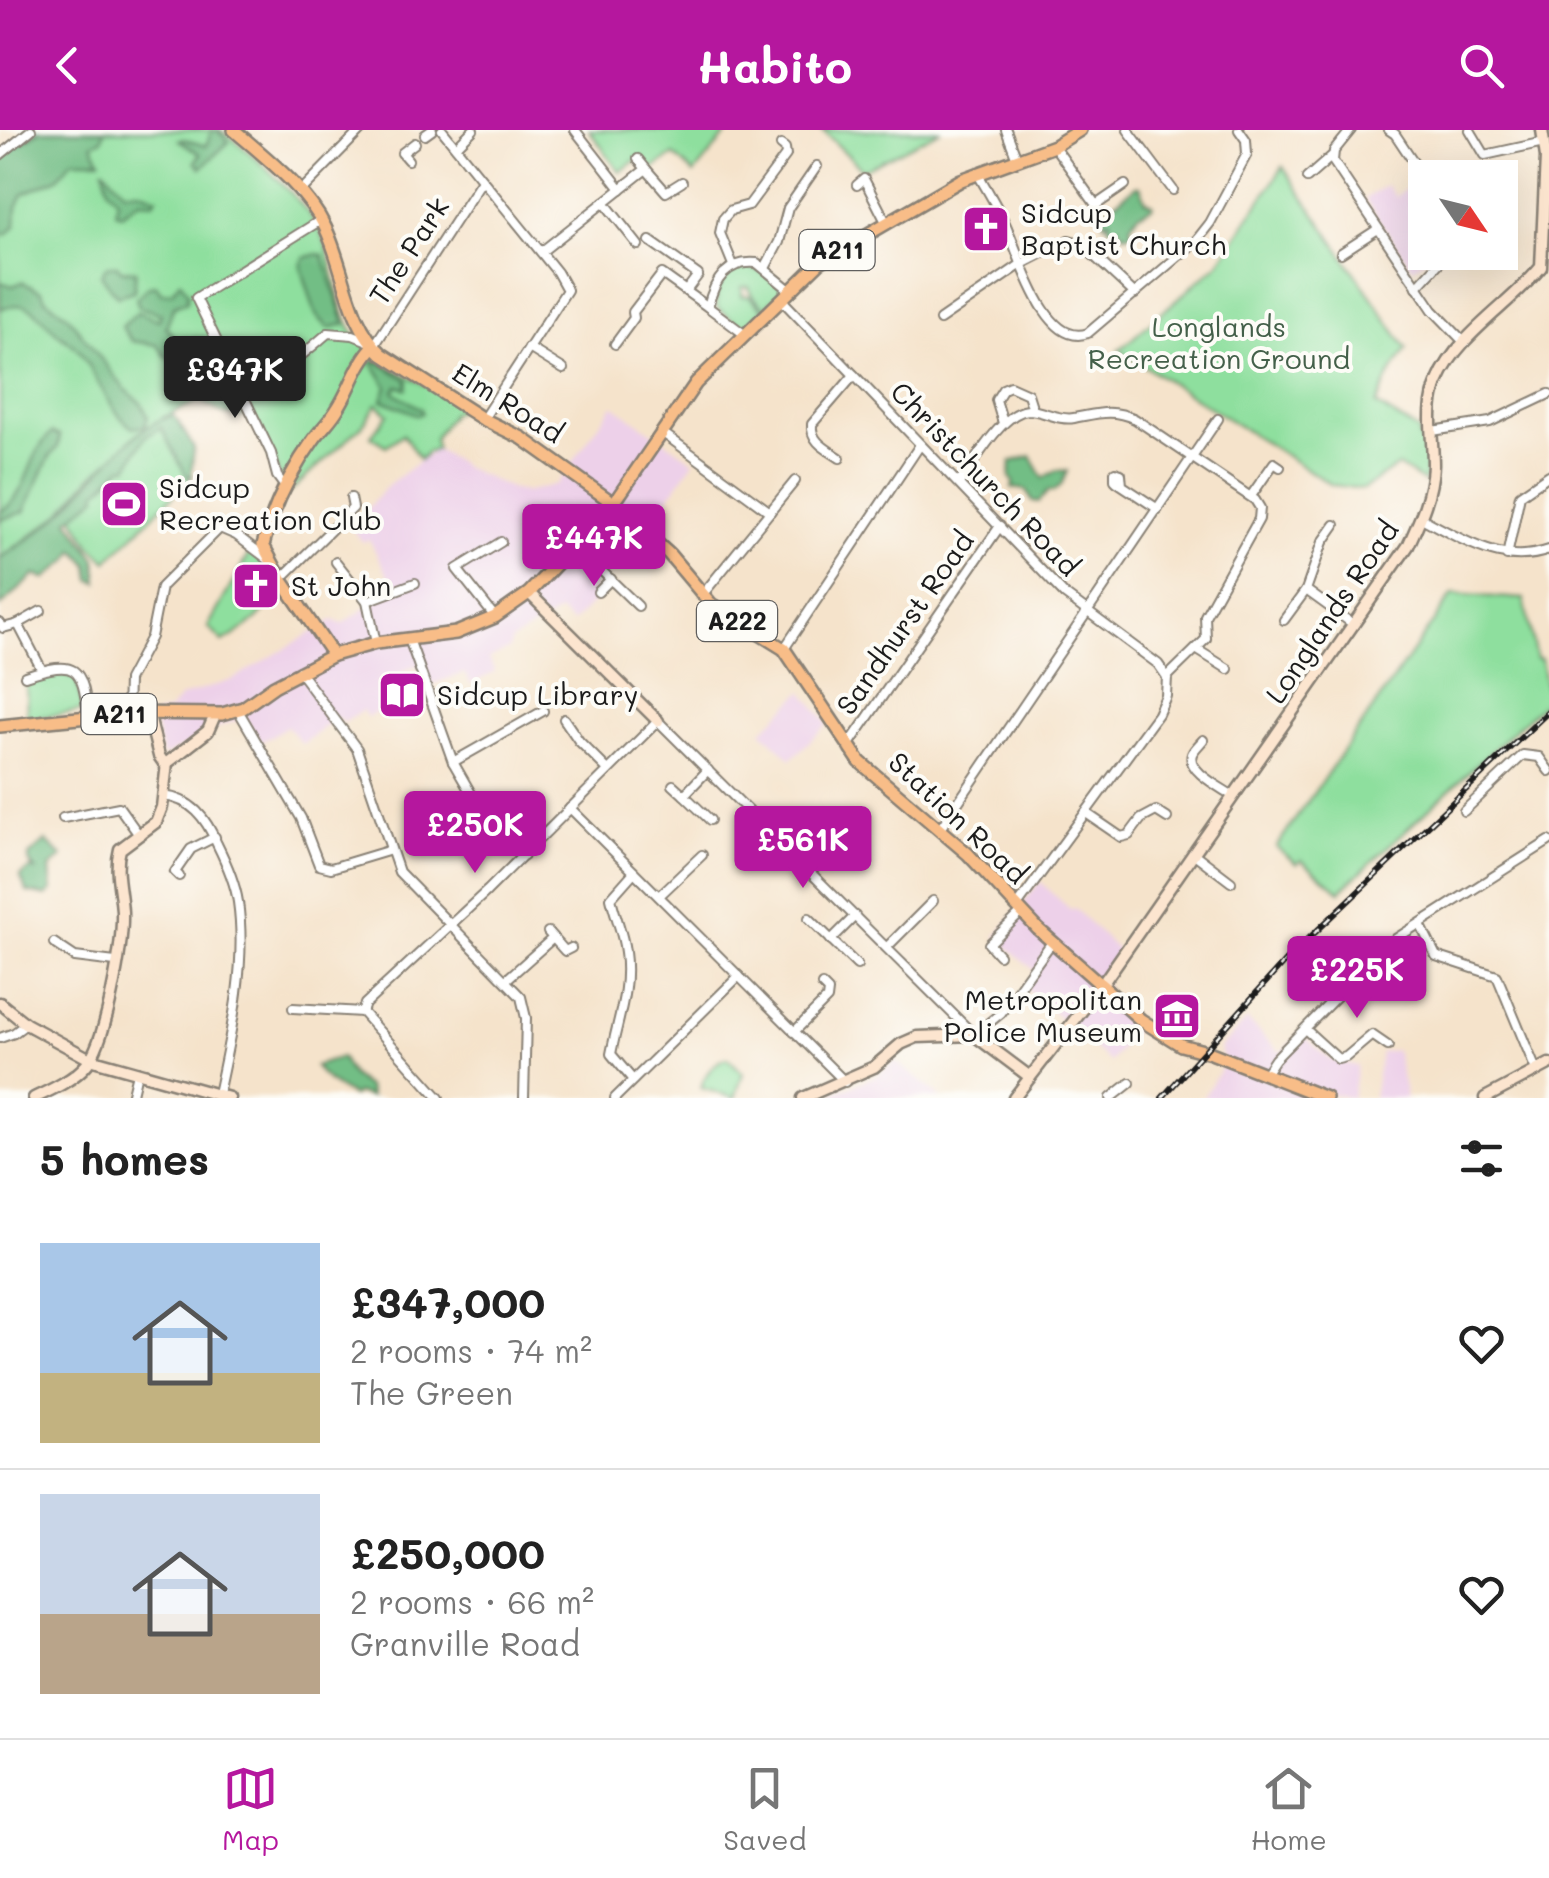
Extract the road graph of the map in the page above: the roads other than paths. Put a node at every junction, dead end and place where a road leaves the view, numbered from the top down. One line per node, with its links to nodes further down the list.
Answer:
1 (31, 130): 19 (street)
2 (234, 130): 35 (main road)
3 (361, 130): 35 (street)
4 (442, 130): 18 (street)
5 (474, 130): 18 (street)
6 (575, 130): 33 (street)
7 (1006, 130): 21 (street)
8 (1079, 130): 17 (main road, A211)
9 (1128, 130): 34 (street)
10 (1240, 130): 51 (street)
11 (1351, 130): 20 (street)
12 (1388, 130): 24 (street)
13 (1470, 130): 14 (street)
14 (1545, 142): 46 (street, Longlands Road)
15 (416, 143): 22 (street)
16 (781, 145): 44 (street)
17 (1054, 146): 21 (main road, A211); 32 (street)
18 (456, 147): 29 (street)
19 (0, 155)
20 (1332, 156): 28 (street); 39 (street)
21 (1017, 159): 27 (main road, A211)
22 (408, 160)
23 (638, 160): 26 (street)
24 (1412, 160)
25 (817, 166): 47 (street)
26 (646, 169): 30 (street); 33 (street)
27 (977, 173): 38 (main road, A211); 45 (street)
28 (1307, 178)
29 (482, 180): 42 (street); 56 (street, The Park)
30 (682, 182)
31 (856, 185): 38 (street)
32 (1126, 185)
33 (621, 189): 36 (street)
34 (1174, 190)
35 (299, 192): 37 (main road)
36 (604, 202): 41 (street); 42 (street)
37 (322, 220): 56 (main road); 60 (street)
38 (886, 222): 52 (main road, A211)
39 (1378, 229): 43 (street); 49 (street)
40 (650, 240): 50 (street)
41 (638, 245)
42 (541, 252): 59 (street)
43 (1341, 252)
44 (733, 265): 47 (street); 53 (street)
45 (1020, 265): 51 (street); 51 (street); 54 (street)
46 (1545, 266): 57 (street, Longlands Road)
47 (766, 268): 52 (street)
48 (1433, 270): 49 (street)
49 (1416, 287): 57 (street)
50 (686, 292): 53 (street); 58 (street)
51 (1135, 294)
52 (786, 295): 55 (main road, A211); 63 (street, Christchurch Road)
53 (708, 307): 55 (street)
54 (940, 320)
55 (744, 334): 70 (main road, A211)
56 (370, 342): 60 (street); 66 (main road, Elm Road / A222); 79 (main road)
57 (1465, 343): 69 (street, Longlands Road)
58 (615, 344)
59 (529, 348): 61 (street); 66 (street)
60 (228, 360): 62 (street); 79 (street)
61 (564, 369)
62 (215, 371)
63 (854, 375): 71 (street, Christchurch Road); 72 (street)
64 (1549, 394): 69 (street)
65 (1033, 410): 68 (street); 68 (street); 73 (street)
66 (483, 418): 82 (main road, Elm Road / A222)
67 (1218, 419): 73 (street)
68 (1003, 423): 77 (street)
69 (1432, 431): 85 (street, Longlands Road)
70 (663, 432): 82 (main road, A211); 84 (street)
71 (920, 445): 77 (street, Christchurch Road); 114 (street)
72 (840, 458)
73 (1193, 458): 80 (street); 83 (street)
74 (1280, 467): 80 (street)
75 (1549, 475): 91 (street)
76 (795, 481): 84 (street)
77 (959, 482): 87 (street, Christchurch Road)
78 (1122, 485): 83 (street)
79 (286, 487): 93 (main road)
80 (1251, 496): 115 (street)
81 (350, 498): 95 (street)
82 (614, 503): 89 (main road, A211); 102 (main road, Station Road / A222)
83 (1158, 509): 106 (street)
84 (770, 512): 102 (street)
85 (1421, 518): 91 (street); 111 (street, Longlands Road)
86 (1336, 525): 99 (street)
87 (1000, 526): 106 (street, Christchurch Road); 132 (street, Sandhurst Road)
88 (502, 542): 107 (street)
89 (575, 545): 94 (street); 100 (main road, A211)
90 (1549, 550): 91 (street)
91 (1507, 556)
92 (336, 562): 103 (street)
93 (273, 563): 95 (main road); 124 (street)
94 (599, 568): 96 (street); 97 (street)
95 (282, 579): 116 (main road)
96 (589, 579)
97 (611, 579): 101 (street); 104 (street)
98 (416, 583): 103 (street)
99 (1306, 590): 108 (street); 111 (street)
100 (528, 592): 107 (main road, A211); 129 (street)
101 (598, 592)
102 (702, 595): 114 (main road, Station Road / A222)
103 (366, 601): 113 (street)
104 (638, 606)
105 (41, 611): 110 (street)
106 (1086, 613): 121 (street, Christchurch Road); 148 (street)
107 (495, 618): 112 (main road, A211)
108 (1284, 620)
109 (0, 623): 110 (street)
110 (18, 624): 118 (street)
111 (1352, 624): 141 (street, Longlands Road)
112 (409, 639): 113 (main road, A211); 133 (street)
113 (376, 643): 116 (main road, A211)
114 (784, 649): 132 (main road, Station Road / A222)
115 (1196, 650): 117 (street); 121 (street)
116 (333, 654): 119 (main road, A211)
117 (1225, 663)
118 (42, 670): 120 (street); 127 (street)
119 (300, 671): 122 (main road, A211); 152 (street)
120 (25, 676)
121 (1167, 676): 144 (street)
122 (238, 710): 126 (main road, A211); 152 (street)
123 (542, 710): 133 (street)
124 (127, 714): 125 (main road, A211); 127 (main road, A211)
125 (148, 714): 126 (main road, A211); 134 (street)
126 (215, 715): 134 (street)
127 (88, 716): 130 (main road, A211)
128 (564, 720): 135 (street)
129 (658, 721): 135 (street); 136 (street)
130 (0, 726)
131 (1203, 740): 141 (street)
132 (848, 746): 148 (main road, Station Road / A222)
133 (454, 762): 154 (street)
134 (166, 766): 140 (street)
135 (608, 770): 142 (street)
136 (708, 770): 139 (street); 162 (street)
137 (1549, 771): 143 (street)
138 (673, 785): 139 (street)
139 (684, 795): 147 (street)
140 (163, 796): 149 (street); 150 (street)
141 (1233, 796): 153 (street, Longlands Road)
142 (570, 808): 154 (street); 156 (street)
143 (1464, 811)
144 (1086, 813): 146 (street); 161 (street)
145 (63, 818): 149 (street)
146 (1167, 818)
147 (710, 820)
148 (940, 829): 161 (main road, Station Road / A222)
149 (138, 836): 172 (street)
150 (214, 837): 157 (street); 197 (street)
151 (1549, 841): 165 (street)
152 (391, 850): 164 (street)
153 (1193, 853): 158 (street); 177 (street, Longlands Road)
154 (524, 855): 164 (street)
155 (702, 855): 159 (street)
156 (634, 872): 159 (street); 193 (street)
157 (180, 876)
158 (1231, 882)
159 (659, 896): 174 (street)
160 (933, 900): 169 (street)
161 (1019, 909): 167 (main road, Station Road / A222); 171 (street)
162 (856, 916): 166 (street); 169 (street)
163 (808, 918): 166 (street)
164 (452, 924): 175 (street); 180 (street)
165 (1420, 924): 182 (street); 189 (street)
166 (831, 940): 173 (street)
167 (1052, 942): 177 (main road, Station Road / A222); 184 (street)
168 (54, 943): 172 (street)
169 (887, 947): 184 (street)
170 (571, 948): 175 (street)
171 (998, 954)
172 (115, 962): 187 (street)
173 (856, 965)
174 (739, 976): 183 (street); 193 (street)
175 (507, 979): 202 (street)
176 (822, 985): 183 (street)
177 (1100, 986): 191 (main road, Station Road / A222); 192 (street, Longlands Road)
178 (0, 1004): 181 (street)
179 (293, 1008): 180 (street)
180 (362, 1012): 201 (street)
181 (26, 1024): 185 (street); 187 (street)
182 (1305, 1029): 186 (street); 191 (street)
183 (794, 1032): 194 (street)
184 (974, 1034): 192 (street); 194 (street)
185 (0, 1038)
186 (1388, 1046)
187 (90, 1060): 190 (street); 199 (street)
188 (1549, 1064): 189 (street)
189 (1536, 1070): 207 (street)
190 (137, 1073): 196 (street); 200 (street)
191 (1265, 1074): 198 (main road, Station Road / A222)
192 (1030, 1077): 205 (street, Longlands Road)
193 (633, 1080): 203 (street)
194 (845, 1082): 204 (street)
195 (1130, 1083): 206 (street)
196 (191, 1093): 197 (street)
197 (223, 1096)
198 (1323, 1097)
199 (34, 1098)
200 (131, 1098)
201 (439, 1098)
202 (524, 1098)
203 (616, 1098)
204 (803, 1098)
205 (1014, 1098)
206 (1111, 1098)
207 (1485, 1098)

